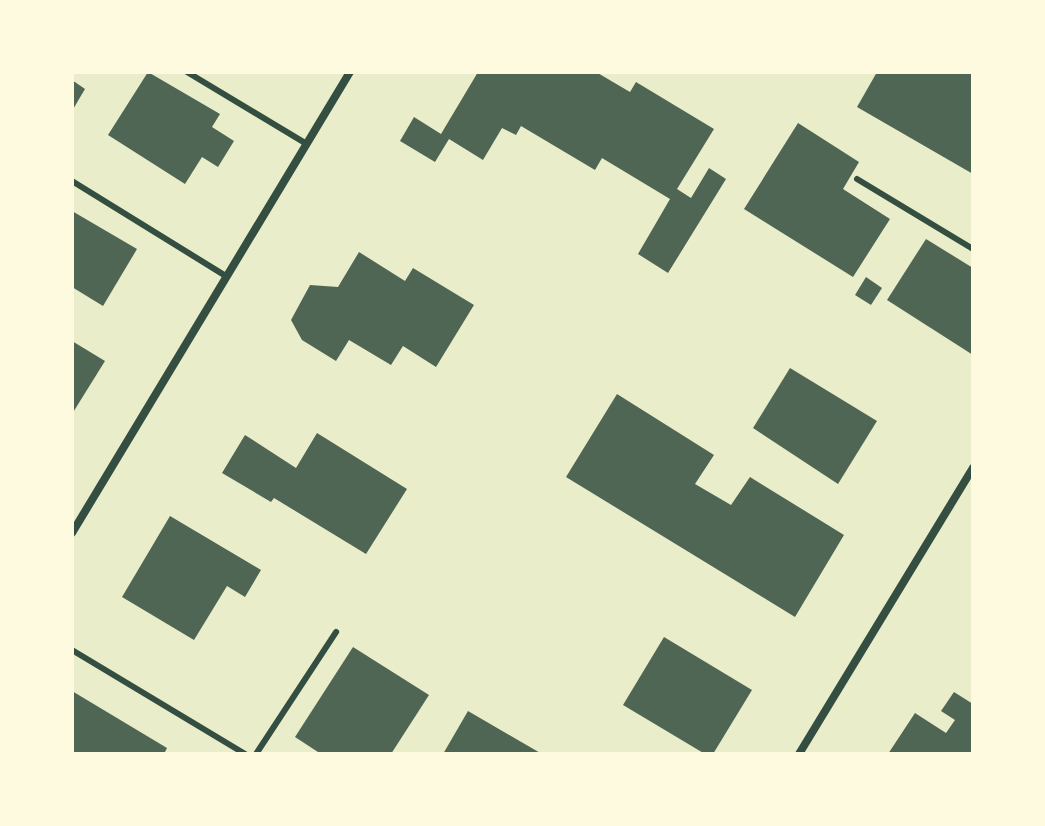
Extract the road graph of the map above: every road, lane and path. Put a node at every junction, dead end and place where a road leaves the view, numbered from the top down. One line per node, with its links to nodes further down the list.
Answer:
1 (187, 72): 3 (lane)
2 (350, 72): 3 (street)
3 (307, 144): 7 (street)
4 (857, 179): 6 (lane)
5 (72, 181): 7 (lane)
6 (973, 249)
7 (226, 276): 9 (street)
8 (973, 468): 14 (street)
9 (72, 533)
10 (336, 632): 13 (lane)
11 (72, 650): 12 (lane)
12 (245, 754)
13 (256, 754)
14 (799, 754)

